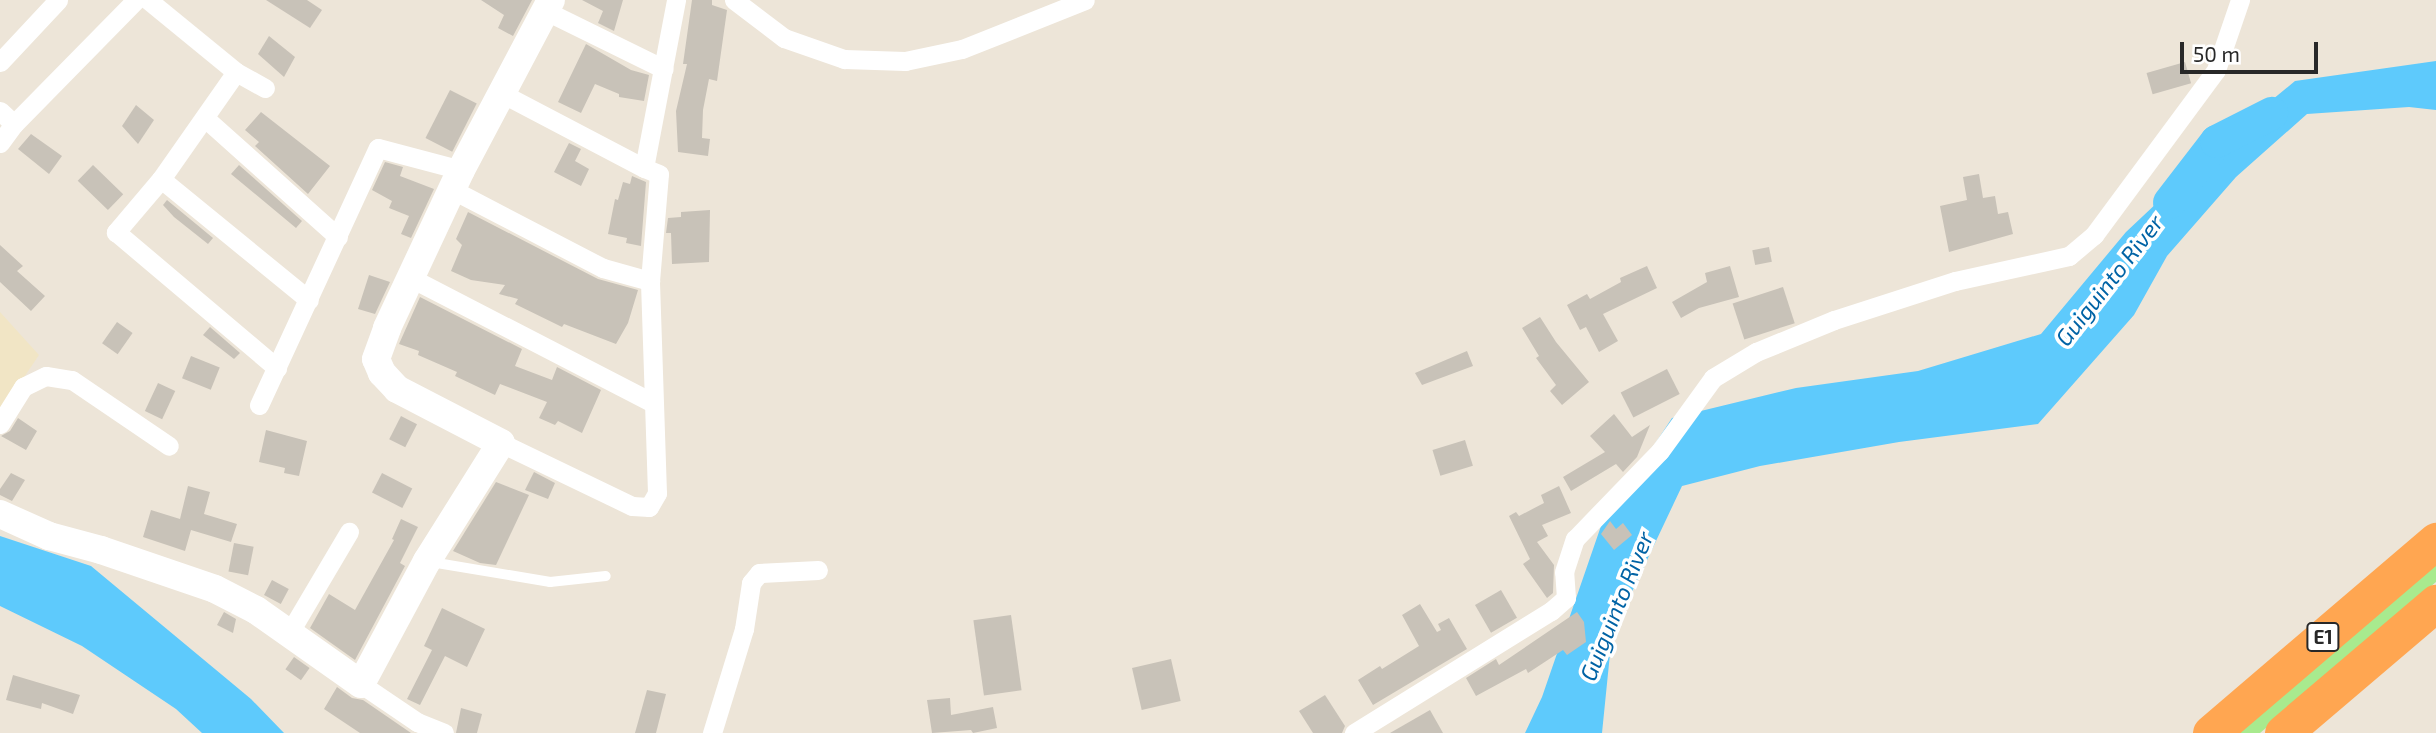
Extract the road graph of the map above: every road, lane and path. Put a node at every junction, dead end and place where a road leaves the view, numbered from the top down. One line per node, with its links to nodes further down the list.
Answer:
1 (58, 0): 9 (street)
2 (136, 0): 14 (street)
3 (676, 0): 10 (street)
4 (734, 0): 5 (street)
5 (1085, 0)
6 (2240, 0): 41 (street)
7 (156, 2): 11 (street)
8 (549, 5): 10 (street); 13 (street)
9 (0, 62)
10 (664, 69): 17 (street)
11 (236, 72): 12 (street); 15 (street)
12 (265, 88)
13 (503, 94): 17 (street); 19 (street)
14 (7, 118): 16 (street)
15 (206, 119): 18 (street); 20 (street)
16 (0, 143)
17 (644, 168): 22 (street)
18 (162, 179): 23 (street); 24 (street)
19 (457, 180): 20 (street); 21 (street); 22 (street)
20 (338, 237): 23 (street)
21 (411, 278): 25 (street); 28 (street)
22 (650, 281): 25 (street)
23 (309, 300): 24 (street)
24 (277, 368): 26 (street)
25 (653, 403): 28 (street)
26 (259, 405)
27 (0, 424): 29 (street)
28 (501, 443): 33 (street)
29 (169, 446)
30 (0, 514): 37 (street)
31 (349, 532): 37 (street)
32 (2436, 541): 42 (highway, E1)
33 (426, 561): 35 (lane); 38 (street)
34 (818, 570): 40 (street)
35 (606, 576)
36 (2436, 603): 43 (highway, E1)
37 (288, 635): 38 (street)
38 (361, 684): 39 (street)
39 (444, 733)
40 (712, 733)
41 (1354, 733)
42 (2211, 733)
43 (2283, 733)

